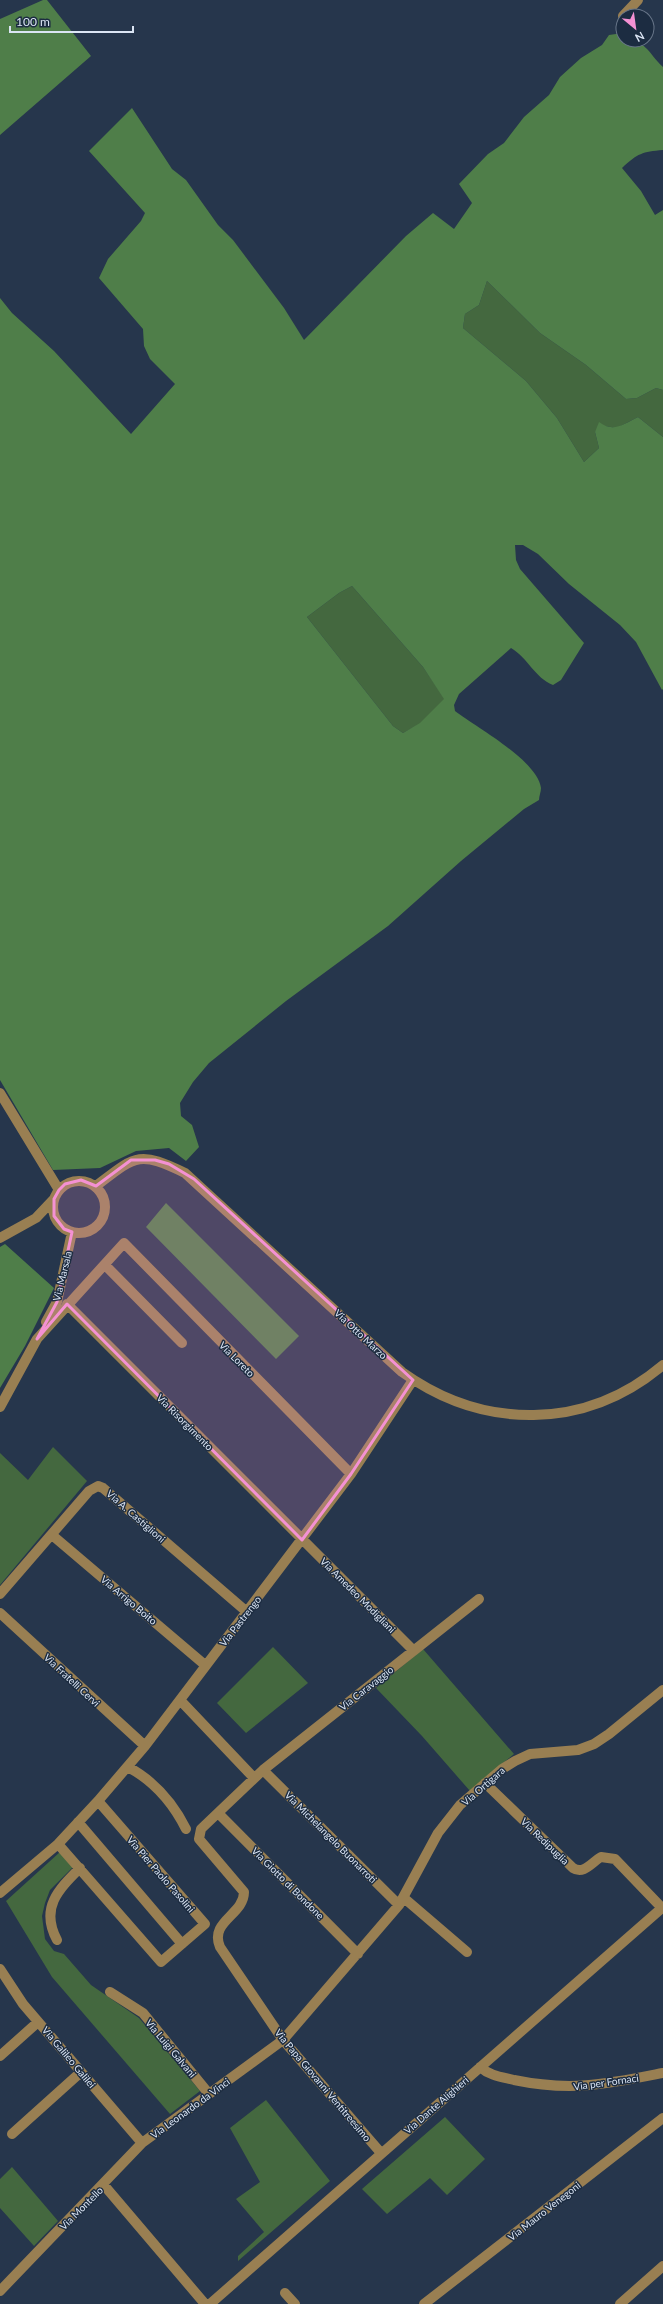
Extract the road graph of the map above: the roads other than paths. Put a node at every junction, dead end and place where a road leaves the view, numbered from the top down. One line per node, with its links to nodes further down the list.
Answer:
1 (638, 0): 2 (street)
2 (630, 8)
3 (0, 1093): 5 (street)
4 (96, 1186): 5 (street); 6 (street); 14 (street, Via Otto Marzo)
5 (56, 1195): 6 (street); 7 (street)
6 (72, 1232): 11 (street, Via Marsala)
7 (0, 1238)
8 (124, 1243): 9 (street, Via Marsala); 16 (street, Via Loreto)
9 (105, 1265): 10 (street, Via Marsala); 12 (street)
10 (68, 1304): 11 (street, Via Marsala); 18 (street, Via Risorgimento)
11 (37, 1340): 15 (street, Via Marsala)
12 (182, 1343)
13 (663, 1365): 14 (street, Via Otto Marzo)
14 (413, 1380): 16 (street, Via Pastrengo)
15 (0, 1408)
16 (351, 1474): 18 (street, Via Pastrengo)
17 (52, 1535): 19 (street, Via A. Castiglioni); 21 (street, Via A. Castiglioni); 24 (street, Via Arrigo Boito)
18 (302, 1540): 21 (street, Via Pastrengo); 23 (street, Via Amedeo Modigliani)
19 (0, 1594)
20 (479, 1599): 23 (street, Via Caravaggio)
21 (247, 1612): 24 (street, Via Pastrengo)
22 (0, 1613): 27 (street, Via Fratelli Cervi)
23 (413, 1650): 29 (street, Via Caravaggio)
24 (205, 1665): 26 (street, Via Pastrengo)
25 (663, 1690): 31 (street, Via Ortigara)
26 (180, 1700): 27 (street, Via Pastrengo); 30 (street)
27 (145, 1746): 28 (street, Via Pastrengo)
28 (128, 1767): 32 (street, Via Pastrengo); 35 (street)
29 (263, 1770): 30 (street, Via Caravaggio); 39 (street, Via Michelangelo Buonarroti)
30 (254, 1778): 33 (street, Via Papa Giovanni Ventitreesimo)
31 (485, 1784): 39 (street, Via Ortigara); 40 (street, Via Redipuglia)
32 (98, 1801): 34 (street, Via Pastrengo); 42 (street, Via Pier Paolo Pasolini)
33 (218, 1813): 44 (street, Via Giotto di Bondone); 48 (street, Via Papa Giovanni Ventitreesimo)
34 (78, 1822): 36 (street, Via Pastrengo); 42 (street)
35 (186, 1829)
36 (58, 1844): 37 (street, Via Pier Paolo Pasolini); 38 (street, Via Pastrengo)
37 (80, 1868): 41 (street); 42 (street, Via Pier Paolo Pasolini)
38 (0, 1893)
39 (401, 1901): 43 (street); 44 (street, Via Ortigara)
40 (662, 1907): 50 (street, Via Dante Alighieri)
41 (57, 1940)
42 (182, 1944)
43 (467, 1952)
44 (358, 1954): 48 (street, Via Ortigara)
45 (0, 1969): 47 (street, Via Galileo Galilei)
46 (110, 1992): 53 (street, Via Luigi Galvani)
47 (38, 2022): 49 (street); 51 (street, Via Galileo Galilei)
48 (283, 2040): 53 (street, Via Leonardo da Vinci); 57 (street, Via Papa Giovanni Ventitreesimo)
49 (0, 2056)
50 (480, 2066): 52 (street, Via per Fornaci); 57 (street, Via Dante Alighieri)
51 (81, 2072): 55 (street); 56 (street, Via Galileo Galilei)
52 (663, 2073)
53 (210, 2094): 56 (street, Via Leonardo da Vinci)
54 (663, 2118): 65 (street, Via Mauro Venegoni)
55 (12, 2134)
56 (142, 2143): 58 (street, Via Leonardo da Vinci)
57 (381, 2153): 63 (street, Via Dante Alighieri)
58 (103, 2184): 60 (street, Via Montello); 62 (street, Via Montello)
59 (663, 2266): 66 (street)
60 (0, 2291)
61 (285, 2293): 64 (street)
62 (205, 2304)
63 (210, 2304)
64 (295, 2304)
65 (424, 2304)
66 (620, 2304)

